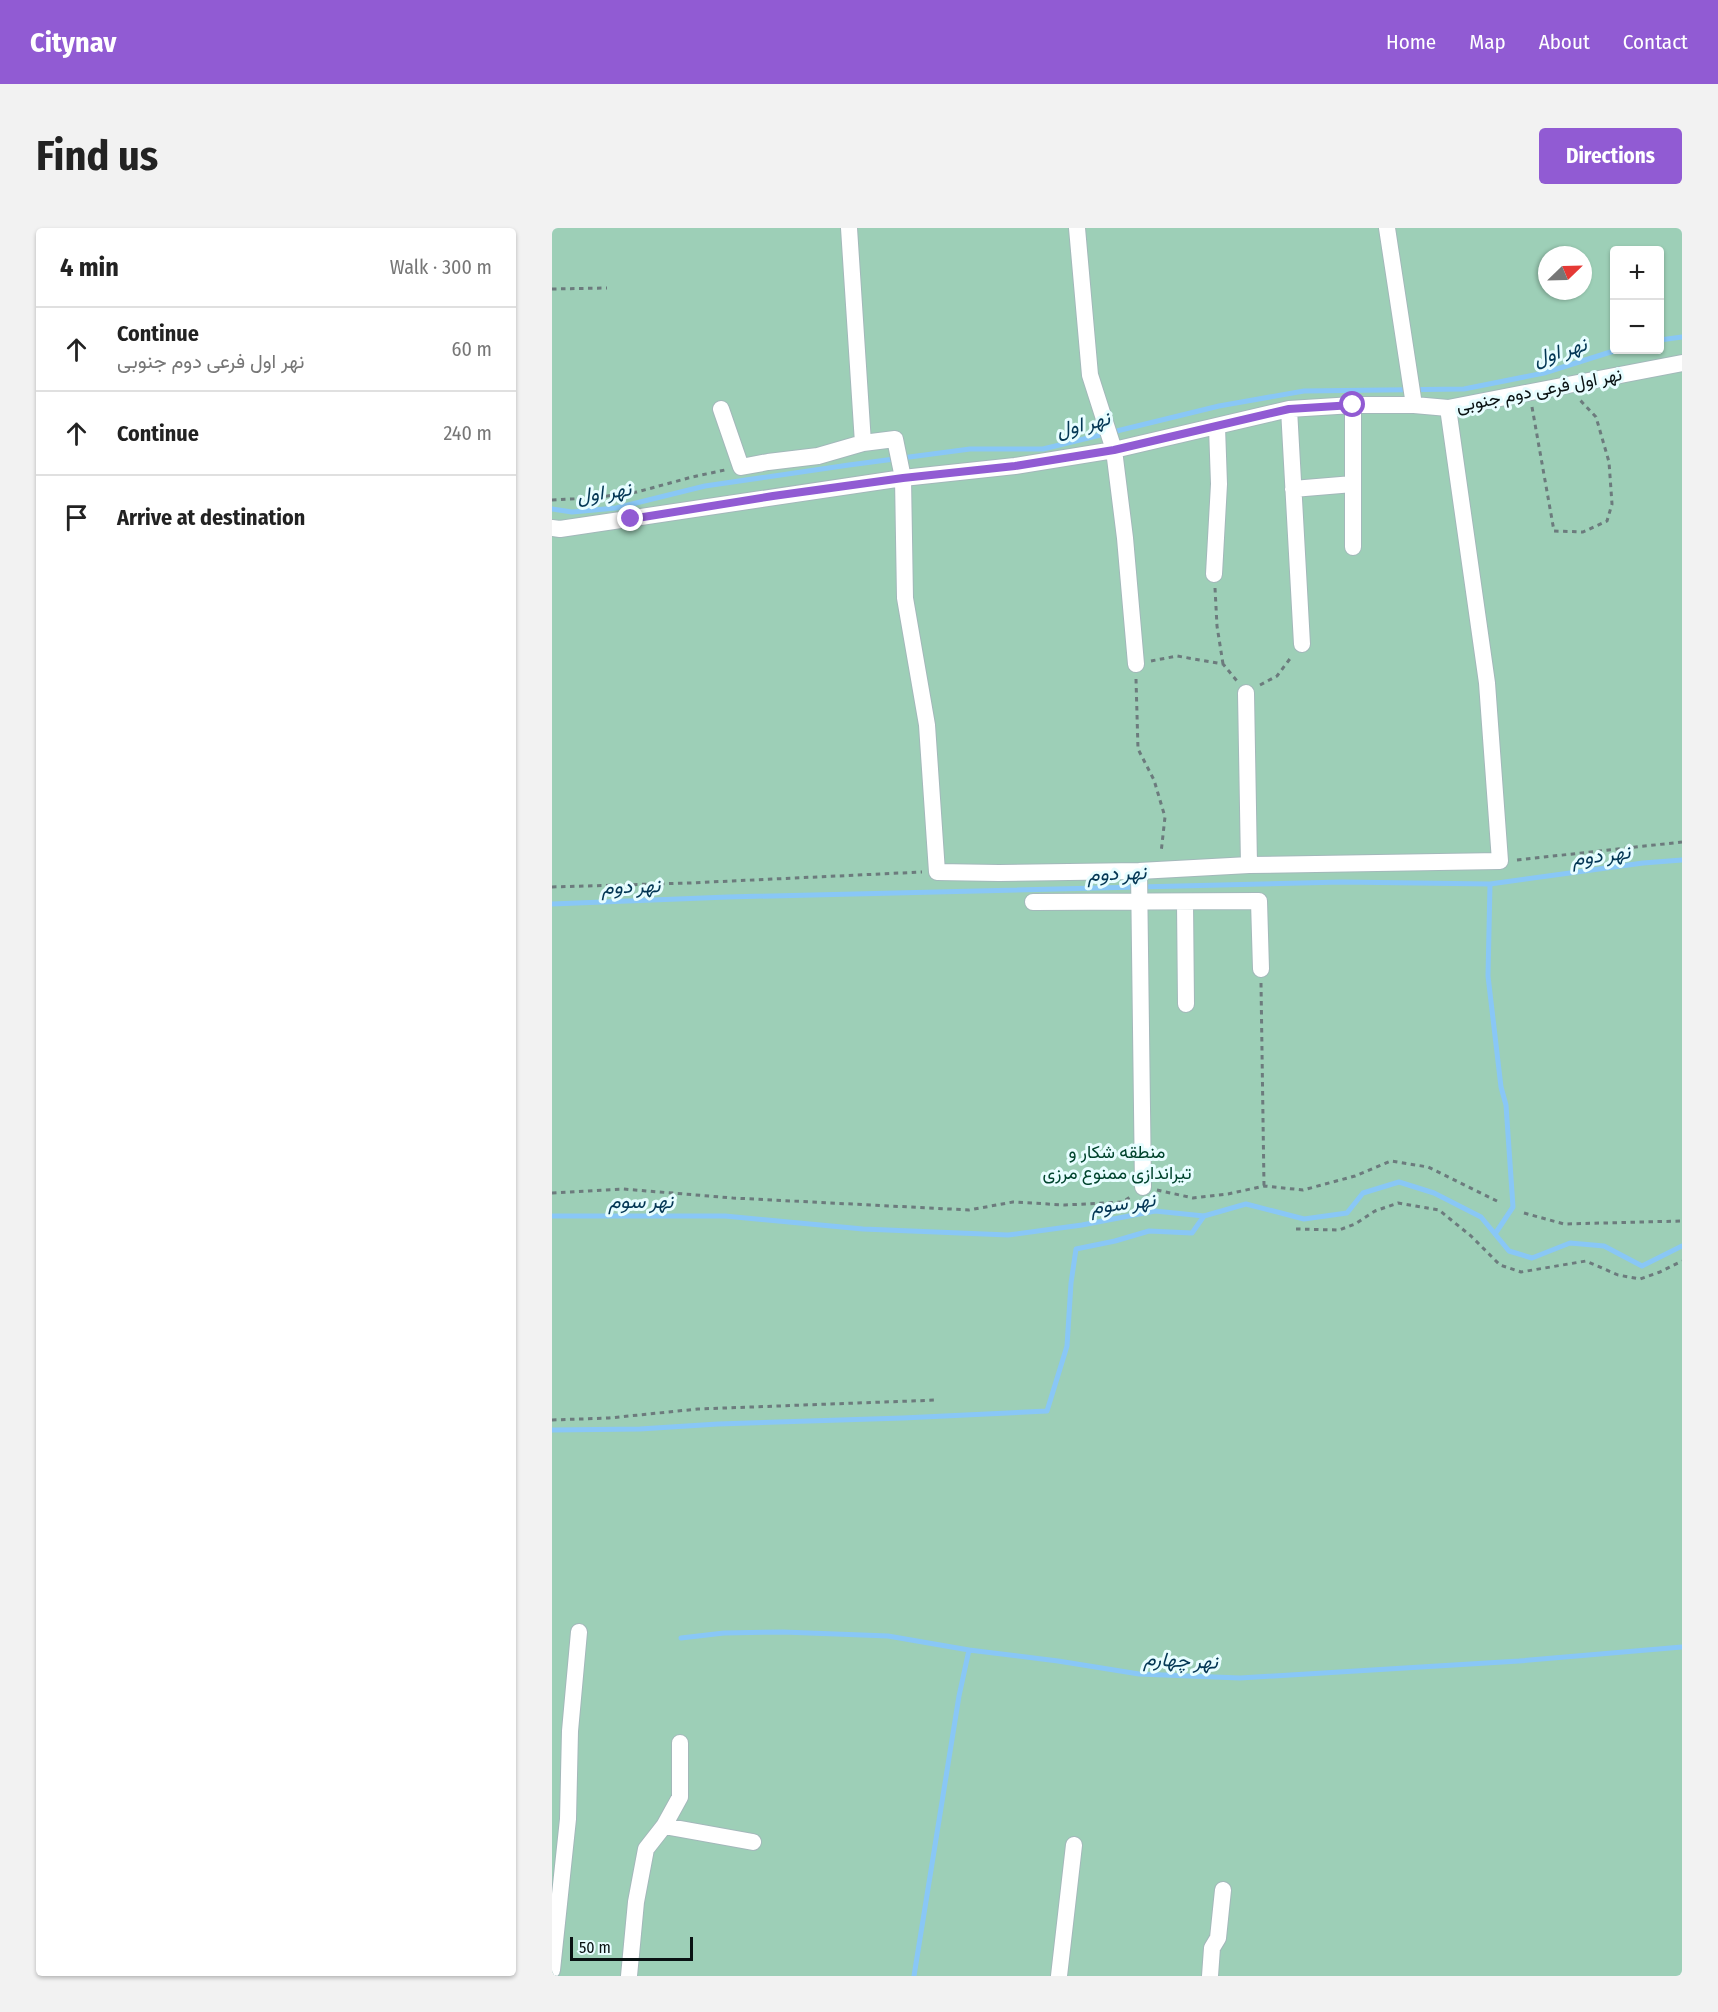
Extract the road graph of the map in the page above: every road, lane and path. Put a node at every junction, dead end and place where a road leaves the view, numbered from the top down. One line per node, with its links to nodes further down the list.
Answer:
1 (849, 228): 15 (street)
2 (1077, 228): 16 (street)
3 (1387, 228): 9 (street)
4 (606, 288): 5 (path)
5 (552, 289)
6 (1682, 363): 7 (street, نهر اول فرعی دوم جنوبی)
7 (1566, 385): 8 (street, نهر اول فرعی دوم جنوبی); 8 (path)
8 (1529, 392): 11 (street, نهر اول فرعی دوم جنوبی)
9 (1413, 401): 10 (street, نهر اول فرعی دوم جنوبی); 11 (street, نهر اول فرعی دوم جنوبی)
10 (1353, 405): 13 (street, نهر اول فرعی دوم جنوبی); 19 (street)
11 (1448, 408): 30 (street)
12 (721, 409): 17 (street)
13 (1289, 409): 14 (street, نهر اول فرعی دوم جنوبی); 20 (street)
14 (1217, 427): 16 (street, نهر اول فرعی دوم جنوبی); 24 (street)
15 (863, 443): 17 (street); 18 (street)
16 (1112, 445): 18 (street, نهر اول فرعی دوم جنوبی); 26 (street)
17 (741, 467): 21 (path)
18 (902, 473): 22 (street, نهر اول فرعی دوم جنوبی); 33 (street)
19 (1353, 484): 20 (street); 23 (street)
20 (1293, 489): 25 (street)
21 (552, 500)
22 (552, 528)
23 (1353, 547)
24 (1214, 574): 27 (path)
25 (1302, 644): 28 (path)
26 (1136, 664): 27 (path); 32 (path)
27 (1223, 664): 28 (path)
28 (1246, 693): 31 (street)
29 (1682, 842): 30 (path)
30 (1500, 861): 31 (street)
31 (1249, 865): 32 (street)
32 (1160, 870): 34 (street)
33 (937, 872): 34 (street); 35 (path)
34 (1139, 876): 36 (street)
35 (552, 887)
36 (1139, 900): 37 (street); 38 (street); 42 (street)
37 (1033, 902)
38 (1185, 902): 39 (street); 40 (street)
39 (1261, 969): 41 (path)
40 (1186, 1004)
41 (1264, 1186): 42 (path); 44 (path)
42 (1143, 1187): 43 (path)
43 (552, 1192)
44 (1497, 1201)
45 (1524, 1213): 46 (path)
46 (1682, 1221)
47 (1296, 1229): 48 (path)
48 (1682, 1261)
49 (937, 1400): 50 (path)
50 (552, 1420)
51 (579, 1632): 57 (street)
52 (680, 1743): 53 (street)
53 (664, 1826): 54 (street); 58 (street)
54 (753, 1842)
55 (1074, 1845): 59 (street)
56 (1223, 1890): 60 (street)
57 (552, 1970)
58 (629, 1976)
59 (1059, 1976)
60 (1210, 1976)

